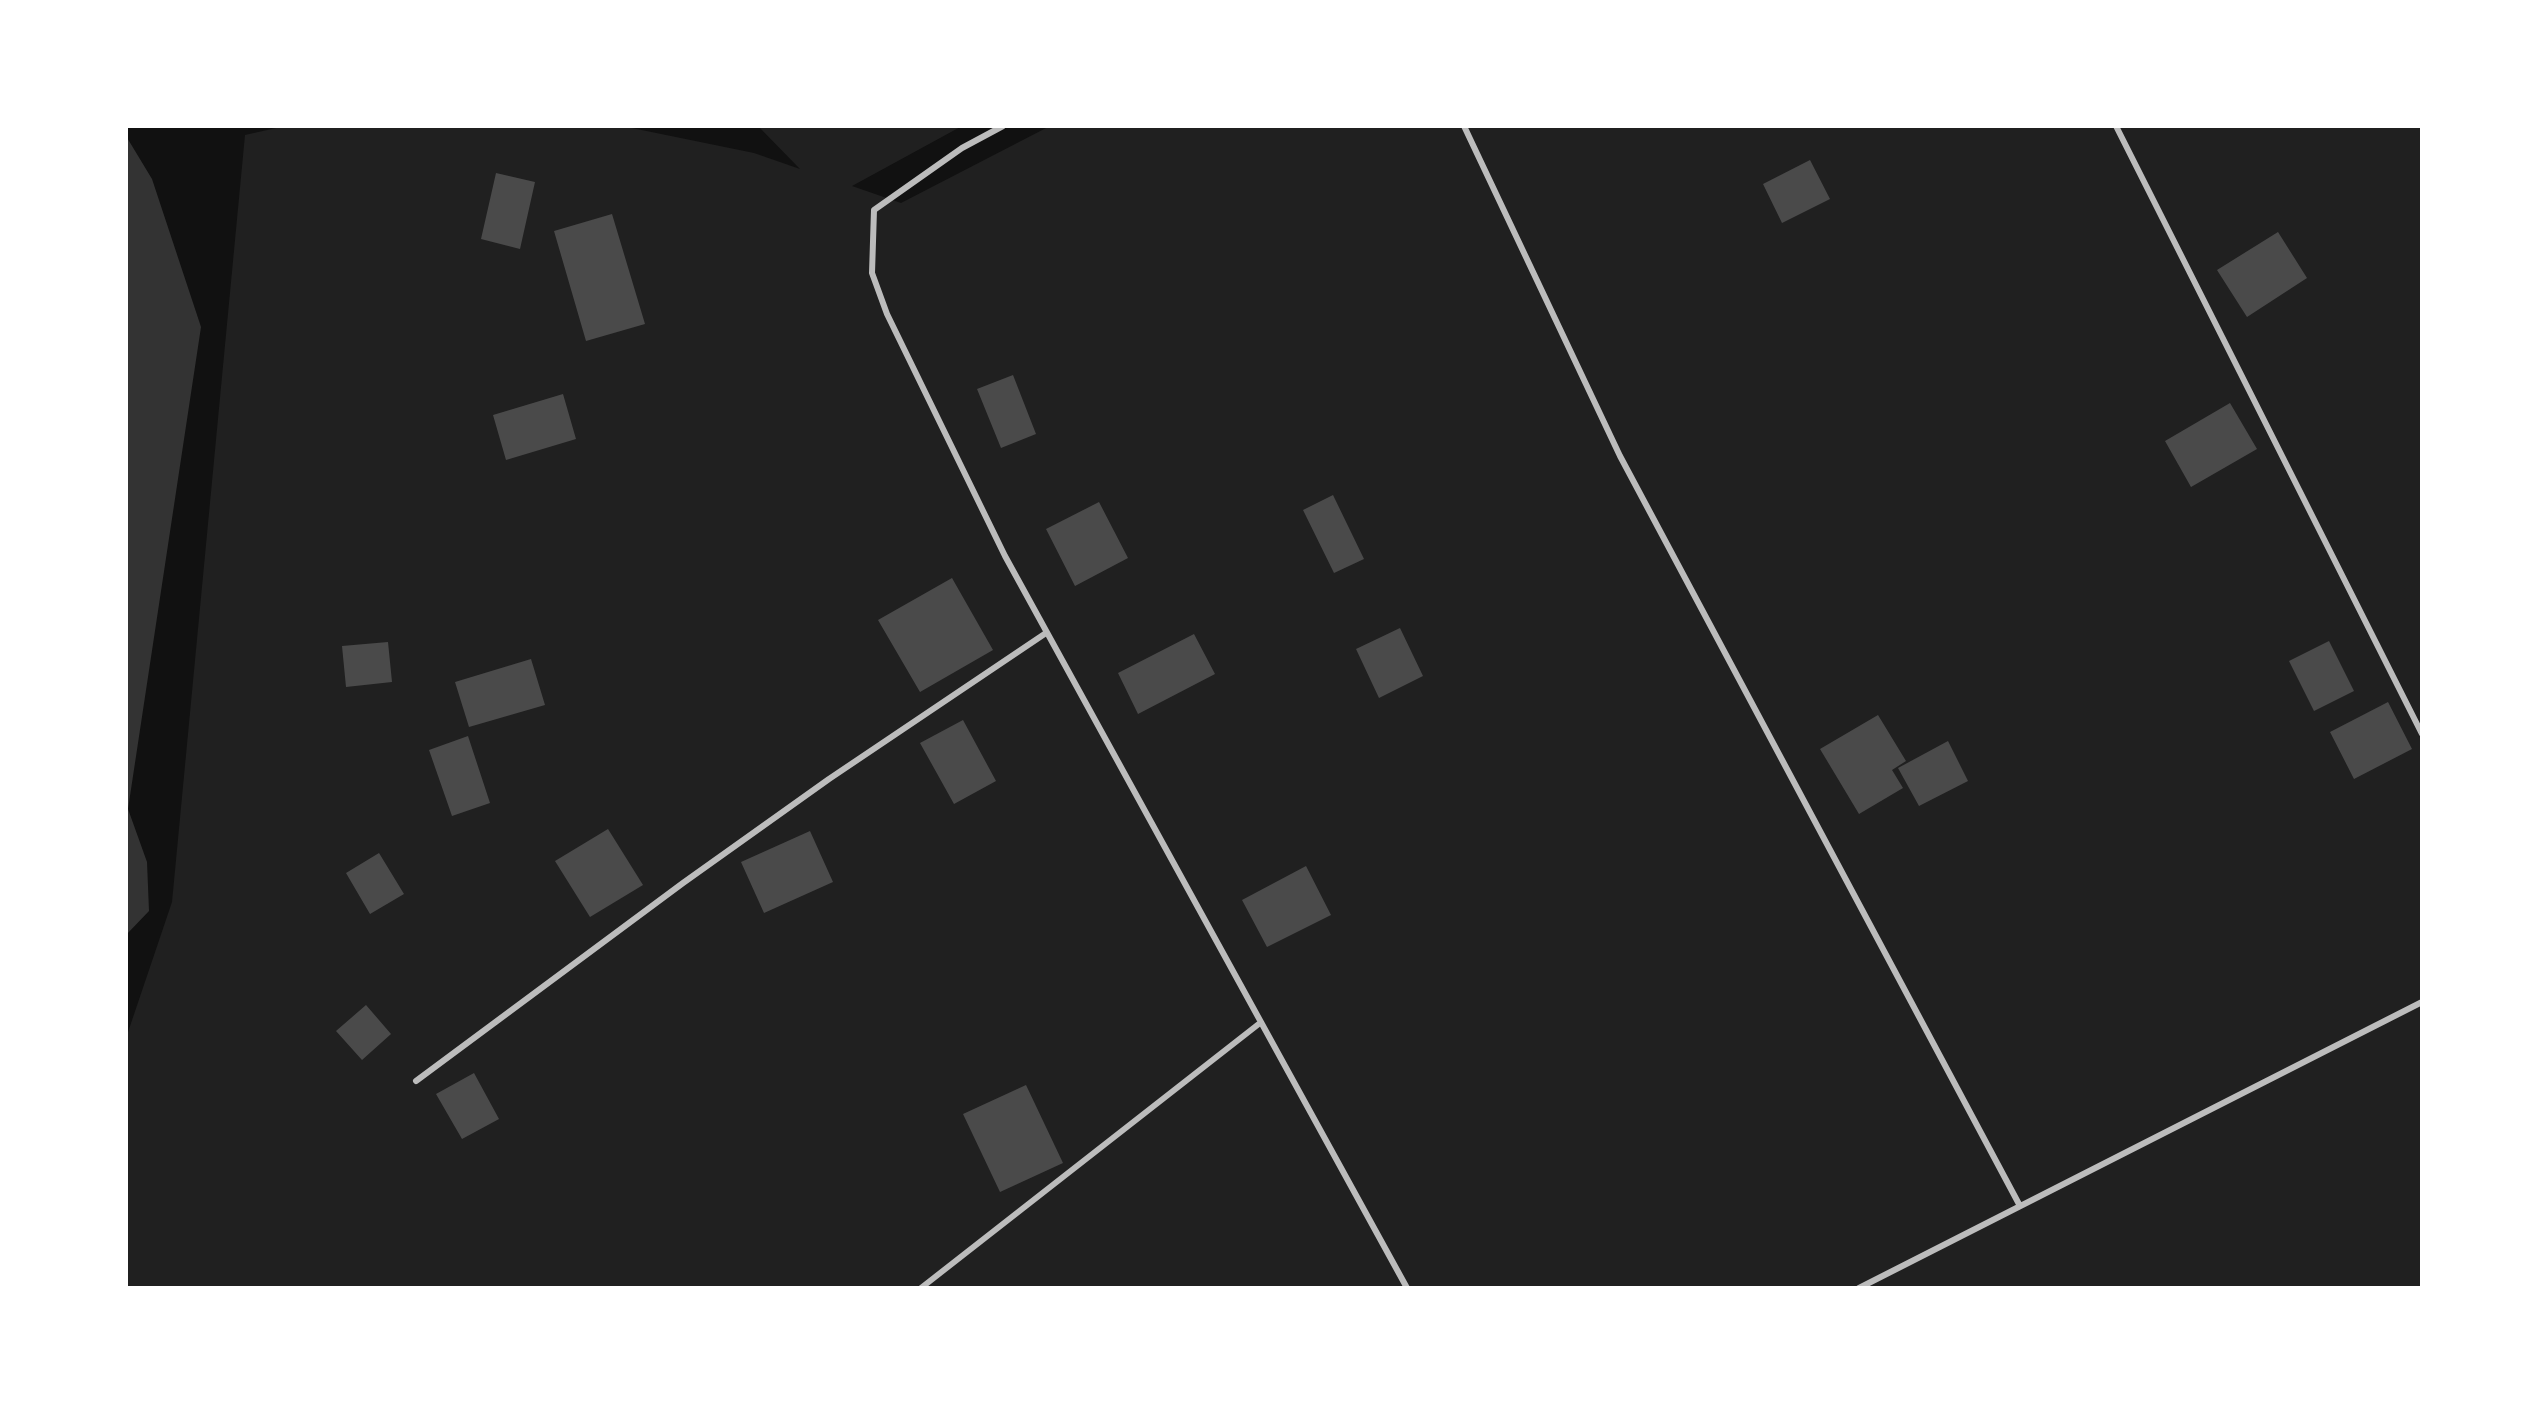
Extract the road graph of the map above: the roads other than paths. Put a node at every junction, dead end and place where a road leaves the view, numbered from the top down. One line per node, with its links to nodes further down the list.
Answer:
1 (1003, 126): 4 (lane)
2 (1464, 126): 9 (lane)
3 (2116, 126): 5 (lane)
4 (1046, 633): 7 (lane); 8 (lane)
5 (2422, 734)
6 (2422, 1002): 9 (lane)
7 (1260, 1023): 10 (lane); 11 (lane)
8 (416, 1081)
9 (2020, 1206): 12 (lane)
10 (921, 1288)
11 (1407, 1288)
12 (1859, 1288)

